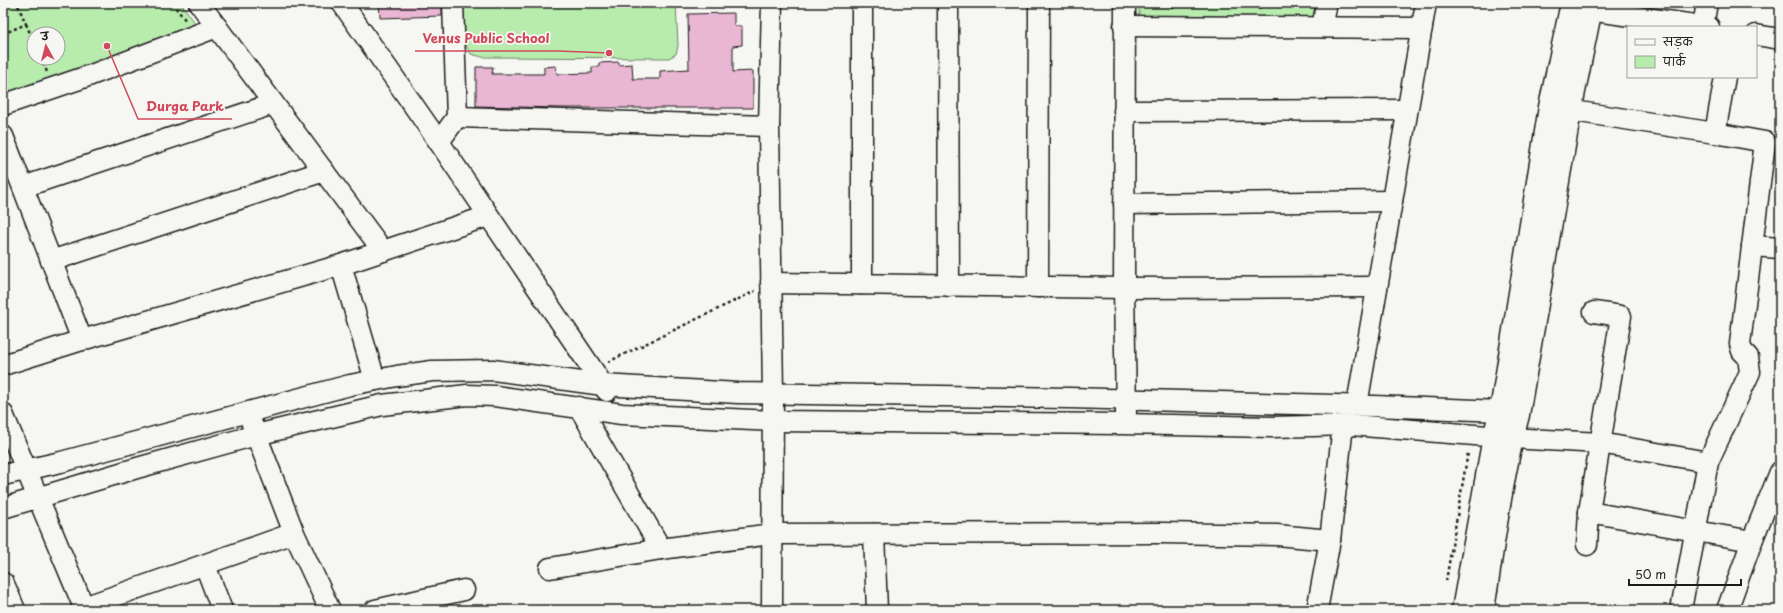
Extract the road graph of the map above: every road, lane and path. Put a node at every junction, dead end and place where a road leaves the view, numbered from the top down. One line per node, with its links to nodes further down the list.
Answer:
1 (17, 3): 14 (path)
2 (199, 3): 17 (street)
3 (342, 3): 33 (street)
4 (453, 3): 29 (street)
5 (772, 3): 30 (street)
6 (862, 3): 46 (street)
7 (948, 3): 47 (street)
8 (1039, 3): 48 (street)
9 (1125, 3): 15 (street)
10 (1327, 3): 18 (street)
11 (1426, 3): 19 (street)
12 (1707, 3): 16 (street)
13 (1581, 6): 16 (street); 26 (main road)
14 (26, 24): 20 (path)
15 (1124, 26): 18 (street); 28 (street)
16 (1706, 26)
17 (217, 27): 24 (street); 25 (street)
18 (1322, 27): 19 (street)
19 (1422, 28): 27 (street)
20 (3, 34)
21 (1757, 35): 22 (street)
22 (1780, 39)
23 (1725, 78): 31 (street)
24 (273, 104): 35 (street); 36 (street)
25 (3, 105)
26 (1560, 109): 31 (street); 61 (main road)
27 (1407, 110): 28 (street); 37 (street)
28 (1124, 111): 38 (street)
29 (457, 117): 30 (street); 33 (street)
30 (770, 126): 45 (street)
31 (1715, 133): 34 (street)
32 (3, 136): 36 (street)
33 (439, 142): 39 (street)
34 (1772, 143): 40 (street)
35 (324, 171): 42 (street); 43 (street)
36 (23, 187): 43 (street)
37 (1392, 201): 38 (street); 49 (street)
38 (1124, 204): 50 (street)
39 (488, 216): 42 (street); 54 (street)
40 (1752, 246): 41 (street); 71 (street)
41 (1780, 248)
42 (383, 251): 44 (street)
43 (52, 261): 52 (street)
44 (341, 265): 52 (street); 55 (street)
45 (770, 283): 46 (street); 54 (path); 56 (street)
46 (862, 284): 47 (street)
47 (949, 286): 48 (street)
48 (1038, 287): 50 (street)
49 (1377, 287): 50 (street); 58 (street)
50 (1124, 288): 57 (street)
51 (1594, 312): 70 (street)
52 (82, 340): 53 (street)
53 (3, 365)
54 (598, 377): 55 (street); 56 (street); 63 (street)
55 (375, 380): 60 (street)
56 (773, 394): 57 (street); 64 (street)
57 (1126, 399): 58 (street); 65 (street)
58 (1357, 405): 61 (street)
59 (579, 407): 63 (street); 67 (street); 85 (street)
60 (248, 412): 67 (street); 72 (street)
61 (1509, 413): 69 (main road)
62 (3, 414): 72 (street)
63 (622, 414): 64 (street)
64 (773, 421): 65 (street); 80 (street)
65 (1126, 424): 66 (street)
66 (1343, 425): 68 (street); 82 (street)
67 (256, 435): 75 (street); 79 (street)
68 (1471, 435): 69 (street); 88 (path)
69 (1503, 438): 70 (street); 99 (main road); 100 (main road)
70 (1600, 443): 71 (street); 77 (street)
71 (1708, 462): 78 (street)
72 (26, 470): 74 (street); 75 (street)
73 (1780, 472): 83 (street)
74 (3, 475)
75 (38, 497): 76 (street); 91 (street)
76 (3, 508)
77 (1589, 512): 78 (street); 84 (street)
78 (1695, 529): 83 (street); 101 (street)
79 (294, 533): 86 (street); 94 (street)
80 (771, 534): 81 (street); 85 (street); 96 (street)
81 (874, 534): 82 (street); 97 (street)
82 (1330, 540): 98 (street)
83 (1752, 540): 102 (street)
84 (1587, 545)
85 (661, 549): 87 (street)
86 (205, 565): 91 (street); 93 (street)
87 (550, 568)
88 (1446, 581)
89 (3, 584): 92 (main road)
90 (464, 590): 95 (street)
91 (85, 608)
92 (14, 610)
93 (222, 610)
94 (330, 610)
95 (375, 610)
96 (772, 610)
97 (877, 610)
98 (1317, 610)
99 (1463, 610)
100 (1483, 610)
101 (1681, 610)
102 (1727, 610)

